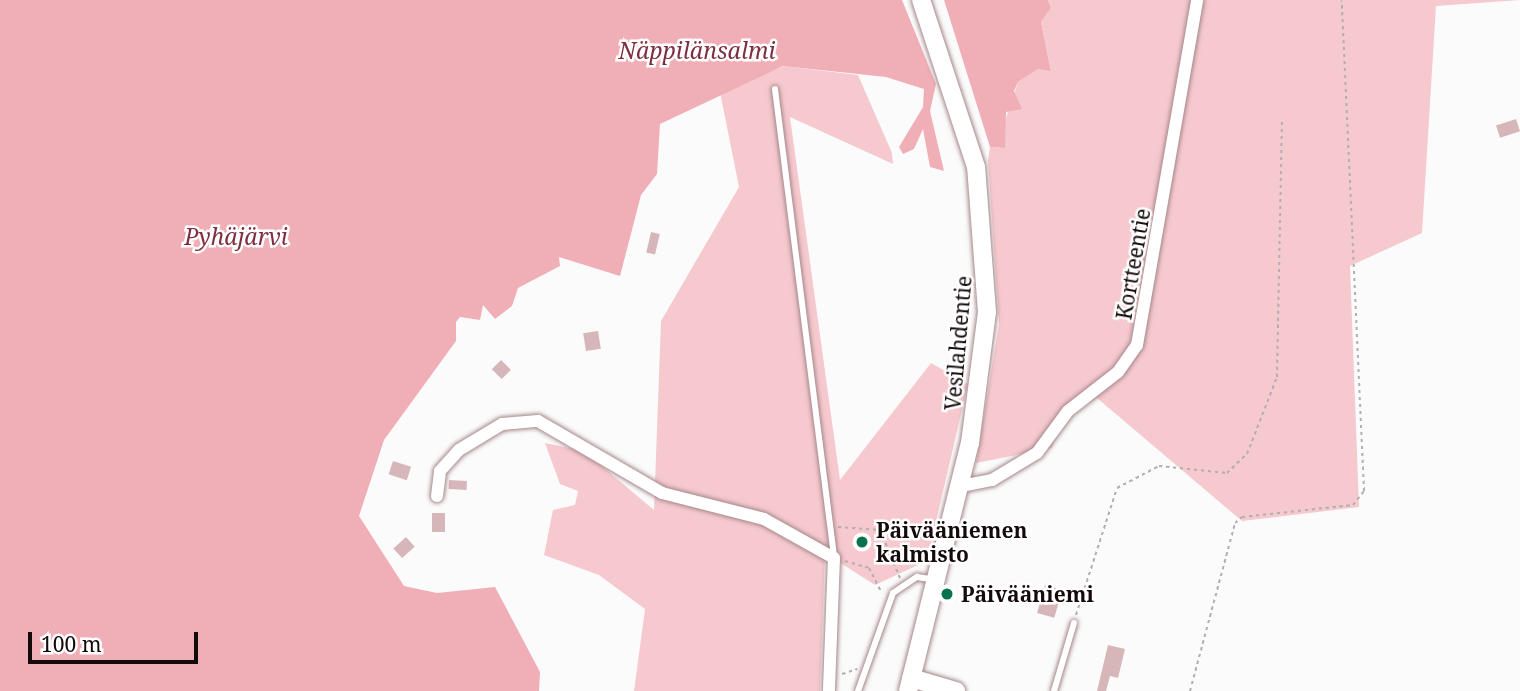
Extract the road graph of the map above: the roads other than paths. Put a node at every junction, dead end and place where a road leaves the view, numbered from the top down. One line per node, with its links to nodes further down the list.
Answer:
1 (921, 0): 4 (main road, Vesilahdentie)
2 (1197, 0): 4 (street, Kortteentie)
3 (775, 89): 6 (lane)
4 (961, 486): 7 (main road, Vesilahdentie)
5 (437, 496): 6 (street)
6 (834, 558): 10 (street)
7 (936, 580): 9 (main road, Vesilahdentie); 11 (lane)
8 (1074, 622): 13 (lane)
9 (909, 684): 12 (main road)
10 (829, 691)
11 (858, 691)
12 (956, 691)
13 (1054, 691)

